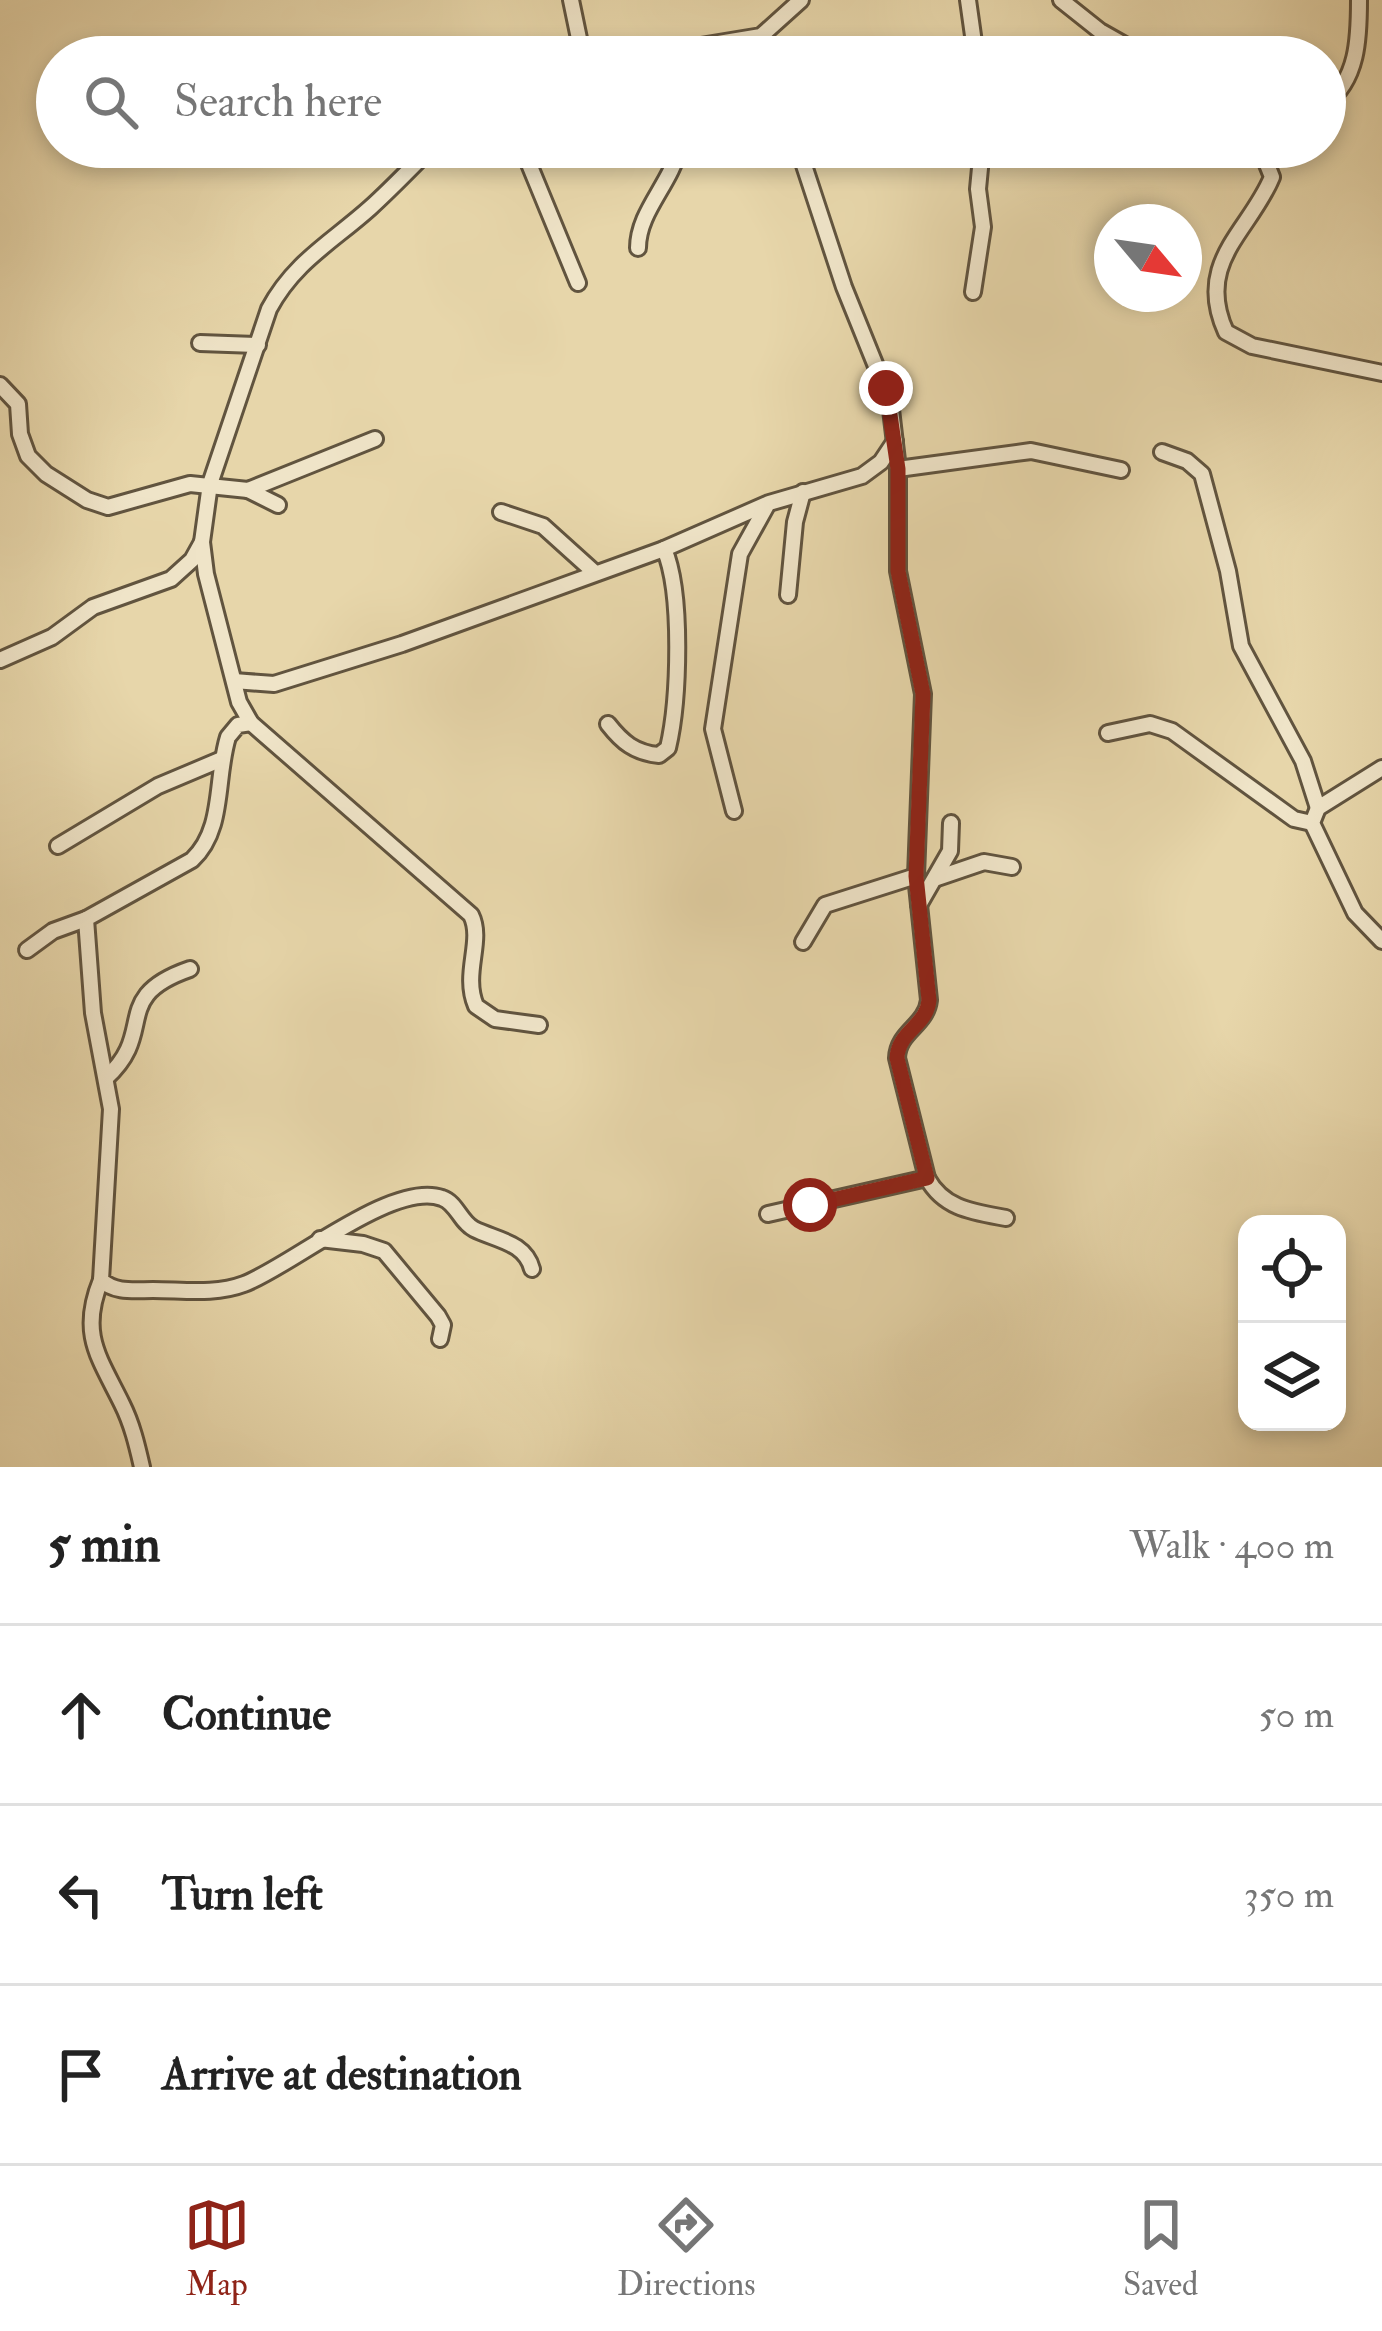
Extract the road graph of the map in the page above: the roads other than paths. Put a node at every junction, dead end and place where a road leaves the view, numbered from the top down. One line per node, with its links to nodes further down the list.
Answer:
1 (571, 0): 6 (street)
2 (801, 0): 7 (street)
3 (968, 0): 8 (street)
4 (1060, 0): 9 (street)
5 (1359, 0): 10 (street)
6 (578, 36)
7 (761, 36)
8 (973, 36)
9 (1109, 36)
10 (1346, 79)
11 (411, 168): 21 (street)
12 (531, 168): 18 (street)
13 (673, 168): 17 (street)
14 (805, 168): 25 (street)
15 (980, 168): 19 (street)
16 (1268, 168): 22 (street)
17 (638, 248)
18 (578, 283)
19 (974, 292)
20 (200, 343): 21 (street)
21 (258, 345): 29 (street)
22 (1382, 373)
23 (0, 385): 29 (street)
24 (375, 439): 30 (street)
25 (895, 441): 27 (street); 31 (street)
26 (1162, 452): 46 (street)
27 (898, 469): 28 (street); 52 (street)
28 (1120, 470)
29 (210, 484): 30 (street); 35 (street)
30 (248, 490): 33 (street)
31 (803, 492): 32 (street); 38 (street)
32 (769, 503): 36 (street); 47 (street)
33 (278, 505)
34 (502, 512): 37 (street)
35 (202, 542): 39 (street); 40 (street)
36 (664, 549): 37 (street); 42 (street)
37 (594, 572): 40 (street)
38 (788, 595)
39 (0, 660)
40 (234, 681): 41 (street)
41 (251, 723): 44 (street); 60 (street)
42 (608, 724)
43 (1108, 733): 49 (street)
44 (222, 759): 50 (street); 55 (street)
45 (1382, 768): 46 (street)
46 (1318, 808): 49 (street)
47 (734, 811)
48 (951, 823): 53 (street)
49 (1312, 824): 56 (street)
50 (58, 846)
51 (1012, 868): 53 (street)
52 (916, 876): 54 (street); 57 (street)
53 (937, 878): 54 (street)
54 (919, 904): 62 (street)
55 (86, 919): 58 (street); 61 (street)
56 (1382, 941)
57 (803, 942)
58 (27, 950)
59 (190, 968): 61 (street)
60 (539, 1025)
61 (106, 1078): 67 (street)
62 (927, 1178): 63 (street); 64 (street)
63 (768, 1214)
64 (1006, 1218)
65 (320, 1239): 66 (street); 67 (street); 68 (street)
66 (532, 1269)
67 (101, 1280): 69 (street)
68 (440, 1339)
69 (142, 1467)

